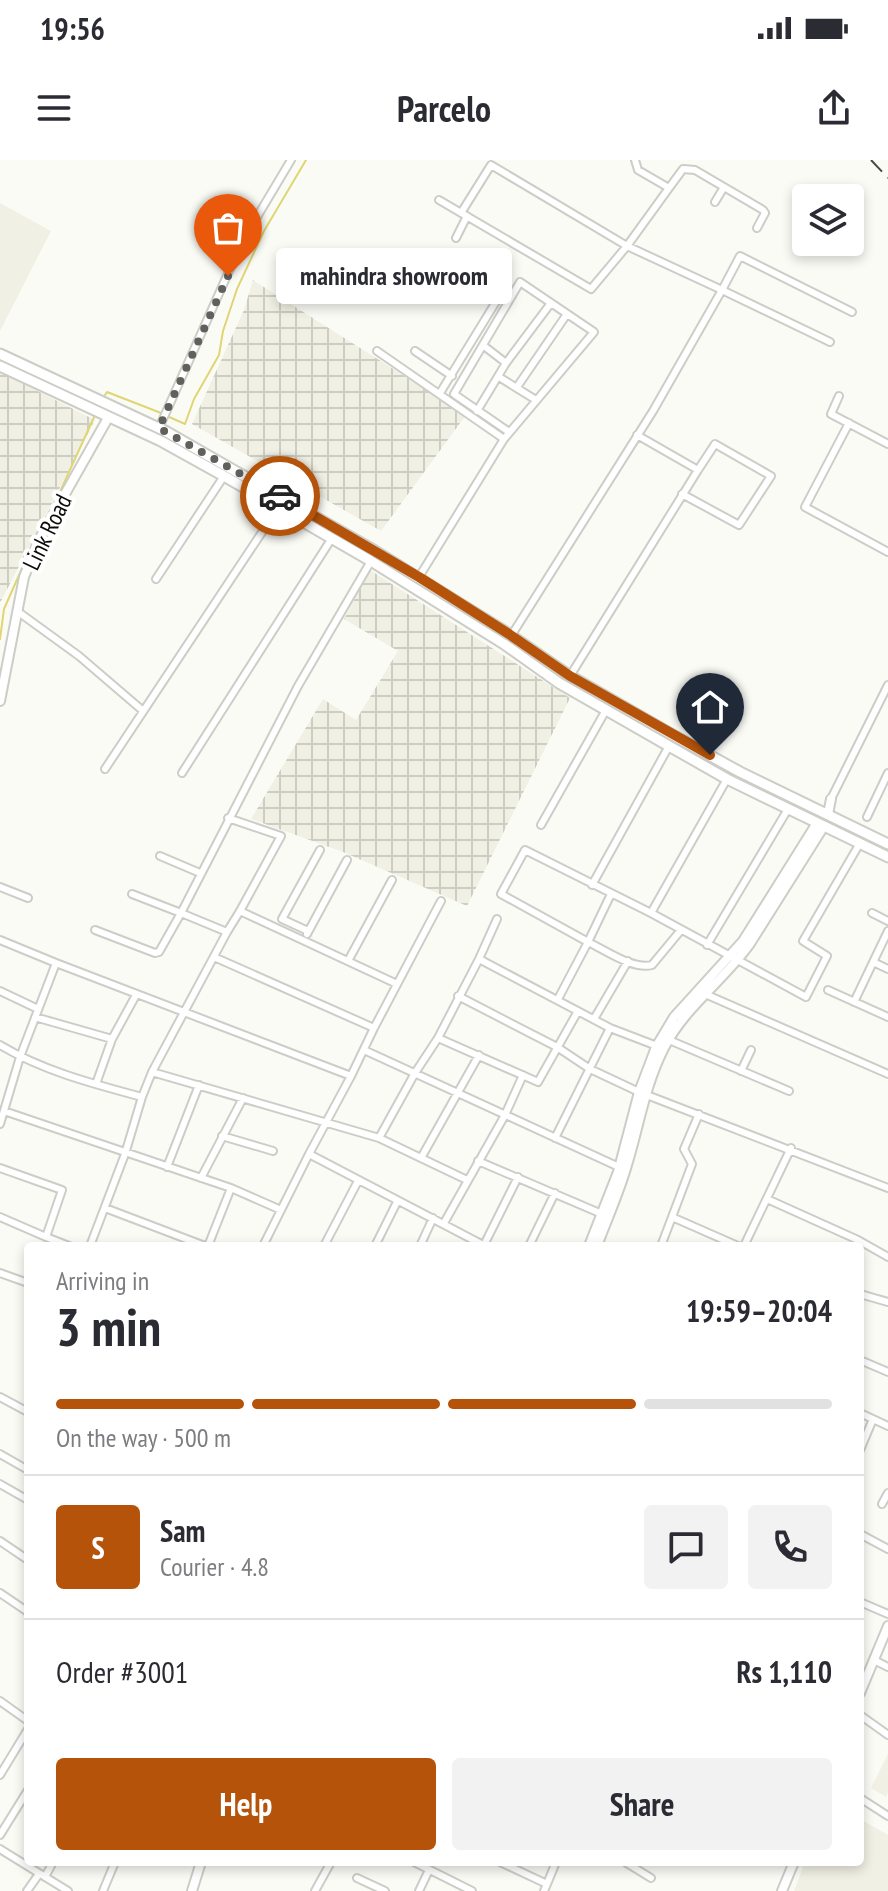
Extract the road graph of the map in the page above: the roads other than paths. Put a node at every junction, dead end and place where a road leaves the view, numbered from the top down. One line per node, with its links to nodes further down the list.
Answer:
1 (291, 160): 33 (street)
2 (635, 160): 4 (street)
3 (724, 187): 4 (street); 6 (street); 8 (street)
4 (669, 188): 10 (street)
5 (439, 200): 7 (street)
6 (715, 202)
7 (464, 215): 9 (street); 10 (street); 10 (street)
8 (757, 228)
9 (456, 238)
10 (627, 246): 12 (street)
11 (505, 287): 23 (street)
12 (722, 290): 14 (street); 16 (street); 35 (street)
13 (551, 303): 15 (street); 17 (street); 21 (street)
14 (852, 312)
15 (567, 314): 25 (street); 28 (street)
16 (830, 342)
17 (484, 346): 21 (street); 30 (street)
18 (377, 351): 26 (street)
19 (415, 351): 23 (street)
20 (0, 354): 29 (main road)
21 (506, 363): 24 (street)
22 (0, 366): 29 (main road)
23 (452, 376): 26 (street)
24 (499, 377): 25 (street); 30 (street)
25 (517, 387): 28 (street)
26 (440, 393): 34 (street)
27 (839, 396): 32 (street)
28 (536, 400): 34 (street)
29 (93, 405): 31 (main road); 33 (main road)
30 (477, 411): 34 (street)
31 (106, 417): 38 (main road); 46 (street, Link Road)
32 (849, 423): 36 (street); 42 (street)
33 (159, 428): 44 (main road)
34 (506, 435): 44 (street)
35 (637, 435): 37 (street); 47 (street)
36 (888, 444)
37 (698, 470): 39 (street); 39 (street)
38 (224, 476): 40 (main road); 45 (street)
39 (682, 494): 48 (street)
40 (278, 508): 41 (main road); 53 (street)
41 (332, 538): 43 (main road); 59 (street)
42 (888, 552)
43 (371, 561): 54 (main road); 66 (street)
44 (419, 577): 47 (main road)
45 (156, 579)
46 (17, 611): 50 (street, Link Road); 53 (street)
47 (511, 636): 48 (main road)
48 (570, 676): 55 (main road)
49 (888, 685): 51 (street)
50 (0, 701)
51 (879, 703): 52 (street); 62 (street)
52 (888, 707)
53 (142, 710): 58 (street)
54 (606, 710): 56 (main road); 68 (street)
55 (692, 745): 57 (main road); 64 (main road)
56 (669, 746): 57 (main road); 77 (street)
57 (686, 756): 61 (main road)
58 (105, 769)
59 (182, 773)
60 (888, 773): 65 (street)
61 (727, 779): 63 (main road); 85 (street)
62 (831, 799): 64 (street)
63 (788, 809): 67 (main road); 97 (street)
64 (825, 813): 70 (main road)
65 (867, 817)
66 (228, 818): 75 (street); 83 (street)
67 (820, 824): 69 (main road); 100 (street)
68 (541, 825)
69 (860, 843): 73 (main road); 100 (street)
70 (888, 844)
71 (320, 850): 91 (street)
72 (160, 856): 75 (street)
73 (888, 857)
74 (347, 860): 91 (street)
75 (200, 873): 84 (street)
76 (392, 880): 101 (street)
77 (592, 885): 80 (street); 96 (street)
78 (0, 887): 81 (street)
79 (132, 894): 84 (street)
80 (611, 894): 85 (street); 96 (street)
81 (28, 898)
82 (441, 901): 106 (street)
83 (240, 911): 93 (street); 95 (street)
84 (181, 913): 89 (street); 93 (street)
85 (651, 913): 90 (street)
86 (872, 913): 88 (street)
87 (497, 919): 99 (street)
88 (888, 921)
89 (95, 930)
90 (681, 930): 97 (street); 102 (street)
91 (308, 931): 95 (street)
92 (888, 931): 103 (street)
93 (227, 932): 98 (street)
94 (0, 940): 104 (street)
95 (303, 940): 101 (street)
96 (588, 942): 102 (street); 112 (street)
97 (707, 945): 100 (street)
98 (214, 957): 116 (street); 120 (street)
99 (479, 959): 111 (street); 112 (street)
100 (734, 959): 109 (street); 126 (street)
101 (348, 961): 106 (street)
102 (628, 961): 119 (street)
103 (873, 962): 105 (street); 113 (street)
104 (56, 963): 110 (street); 114 (street)
105 (888, 969)
106 (397, 984): 120 (street)
107 (828, 990): 113 (street)
108 (0, 991): 114 (street)
109 (705, 994): 124 (street); 136 (street)
110 (136, 995): 116 (street); 123 (street)
111 (458, 996): 122 (street); 127 (street)
112 (558, 999): 115 (street)
113 (854, 1002): 118 (street)
114 (38, 1009): 117 (street)
115 (578, 1011): 119 (street); 127 (street)
116 (185, 1014): 134 (street); 138 (street)
117 (35, 1017): 123 (street); 131 (street)
118 (888, 1017)
119 (594, 1019): 121 (street)
120 (374, 1028): 128 (street)
121 (610, 1028): 126 (street); 132 (street)
122 (438, 1038): 130 (street); 135 (street)
123 (112, 1039): 139 (street)
124 (669, 1040): 133 (street); 142 (street)
125 (0, 1045): 131 (street)
126 (657, 1046): 142 (street)
127 (557, 1047): 132 (street); 137 (street)
128 (364, 1050): 135 (street); 138 (street)
129 (751, 1050): 133 (street)
130 (479, 1055): 137 (street); 143 (street)
131 (20, 1057): 139 (street); 146 (street)
132 (590, 1069): 142 (street); 153 (street)
133 (741, 1071): 141 (street)
134 (152, 1072): 140 (street); 144 (street)
135 (415, 1073): 143 (street); 152 (street)
136 (888, 1074)
137 (523, 1075): 148 (street)
138 (351, 1076): 149 (street)
139 (96, 1084): 144 (street)
140 (199, 1085): 145 (street); 160 (street)
141 (789, 1091)
142 (643, 1092): 147 (street); 161 (street); 194 (street)
143 (458, 1093): 148 (street); 158 (street)
144 (142, 1097): 156 (street)
145 (243, 1098): 149 (street); 151 (street)
146 (4, 1111): 150 (street); 156 (street)
147 (699, 1114): 154 (street); 176 (street)
148 (505, 1115): 153 (street); 159 (street)
149 (326, 1121): 152 (street); 157 (street)
150 (0, 1124)
151 (222, 1136): 155 (street); 164 (street)
152 (379, 1138): 158 (street)
153 (555, 1138): 161 (street)
154 (791, 1148): 168 (street); 170 (street)
155 (273, 1151)
156 (125, 1154): 160 (street); 172 (street)
157 (309, 1154): 166 (street); 173 (street)
158 (421, 1158): 165 (street)
159 (478, 1161): 163 (street); 165 (street)
160 (167, 1167): 164 (street)
161 (619, 1167): 174 (street)
162 (0, 1168): 179 (street)
163 (518, 1177): 169 (street); 191 (street)
164 (201, 1178): 167 (street)
165 (467, 1180): 178 (street)
166 (358, 1181): 171 (street); 186 (street)
167 (231, 1188): 173 (street); 184 (street)
168 (888, 1188)
169 (555, 1193): 174 (street); 192 (street)
170 (767, 1199): 197 (street); 198 (street)
171 (397, 1202): 177 (street); 187 (street)
172 (105, 1208): 182 (street); 183 (street)
173 (281, 1210): 185 (street)
174 (602, 1214): 193 (street)
175 (0, 1217): 179 (street)
176 (672, 1217): 195 (street); 196 (street)
177 (433, 1218): 178 (street); 188 (street)
178 (444, 1223): 180 (street)
179 (46, 1237): 181 (street)
180 (469, 1238): 189 (street); 190 (street)
181 (59, 1242)
182 (92, 1242)
183 (195, 1242)
184 (208, 1242)
185 (265, 1242)
186 (326, 1242)
187 (377, 1242)
188 (422, 1242)
189 (467, 1242)
190 (476, 1242)
191 (486, 1242)
192 (531, 1242)
193 (591, 1242)
194 (598, 1242)
195 (663, 1242)
196 (729, 1242)
197 (746, 1242)
198 (862, 1242)
199 (864, 1243): 200 (street)
200 (888, 1257)
201 (0, 1273): 202 (street)
202 (24, 1282)
203 (864, 1295): 204 (street)
204 (888, 1302)
205 (864, 1362): 206 (street)
206 (888, 1372)
207 (0, 1397): 208 (street)
208 (24, 1410)
209 (864, 1415): 210 (street)
210 (873, 1419): 211 (street); 212 (street)
211 (888, 1426)
212 (864, 1440)
213 (0, 1454): 214 (street)
214 (24, 1468)
215 (0, 1484): 217 (street)
216 (888, 1493): 218 (street)
217 (24, 1498)
218 (882, 1504)
219 (864, 1536): 221 (street)
220 (0, 1541): 222 (street)
221 (888, 1549)
222 (24, 1557)
223 (1, 1597): 225 (street)
224 (864, 1604): 226 (street)
225 (24, 1610)
226 (888, 1614)
227 (888, 1626): 228 (street)
228 (874, 1660): 229 (street); 230 (street)
229 (888, 1667)
230 (864, 1684)
231 (0, 1701): 232 (street)
232 (24, 1718)
233 (864, 1718): 234 (street)
234 (888, 1735)
235 (24, 1736): 236 (street)
236 (0, 1775)
237 (24, 1796): 240 (street)
238 (864, 1801): 239 (street)
239 (888, 1816)
240 (0, 1835)
241 (0, 1849): 242 (street)
242 (24, 1864)
243 (27, 1866): 254 (street)
244 (50, 1866): 254 (street)
245 (113, 1866): 260 (street)
246 (200, 1866): 261 (street)
247 (329, 1866): 262 (street)
248 (422, 1866): 253 (street)
249 (507, 1866): 257 (street)
250 (554, 1866): 257 (street)
251 (632, 1866): 256 (street)
252 (792, 1866): 266 (street)
253 (429, 1870): 264 (street); 265 (street)
254 (42, 1875): 258 (street); 259 (street)
255 (357, 1878): 263 (street)
256 (651, 1878)
257 (546, 1887)
258 (27, 1891)
259 (68, 1891)
260 (103, 1891)
261 (192, 1891)
262 (315, 1891)
263 (385, 1891)
264 (419, 1891)
265 (472, 1891)
266 (782, 1891)

